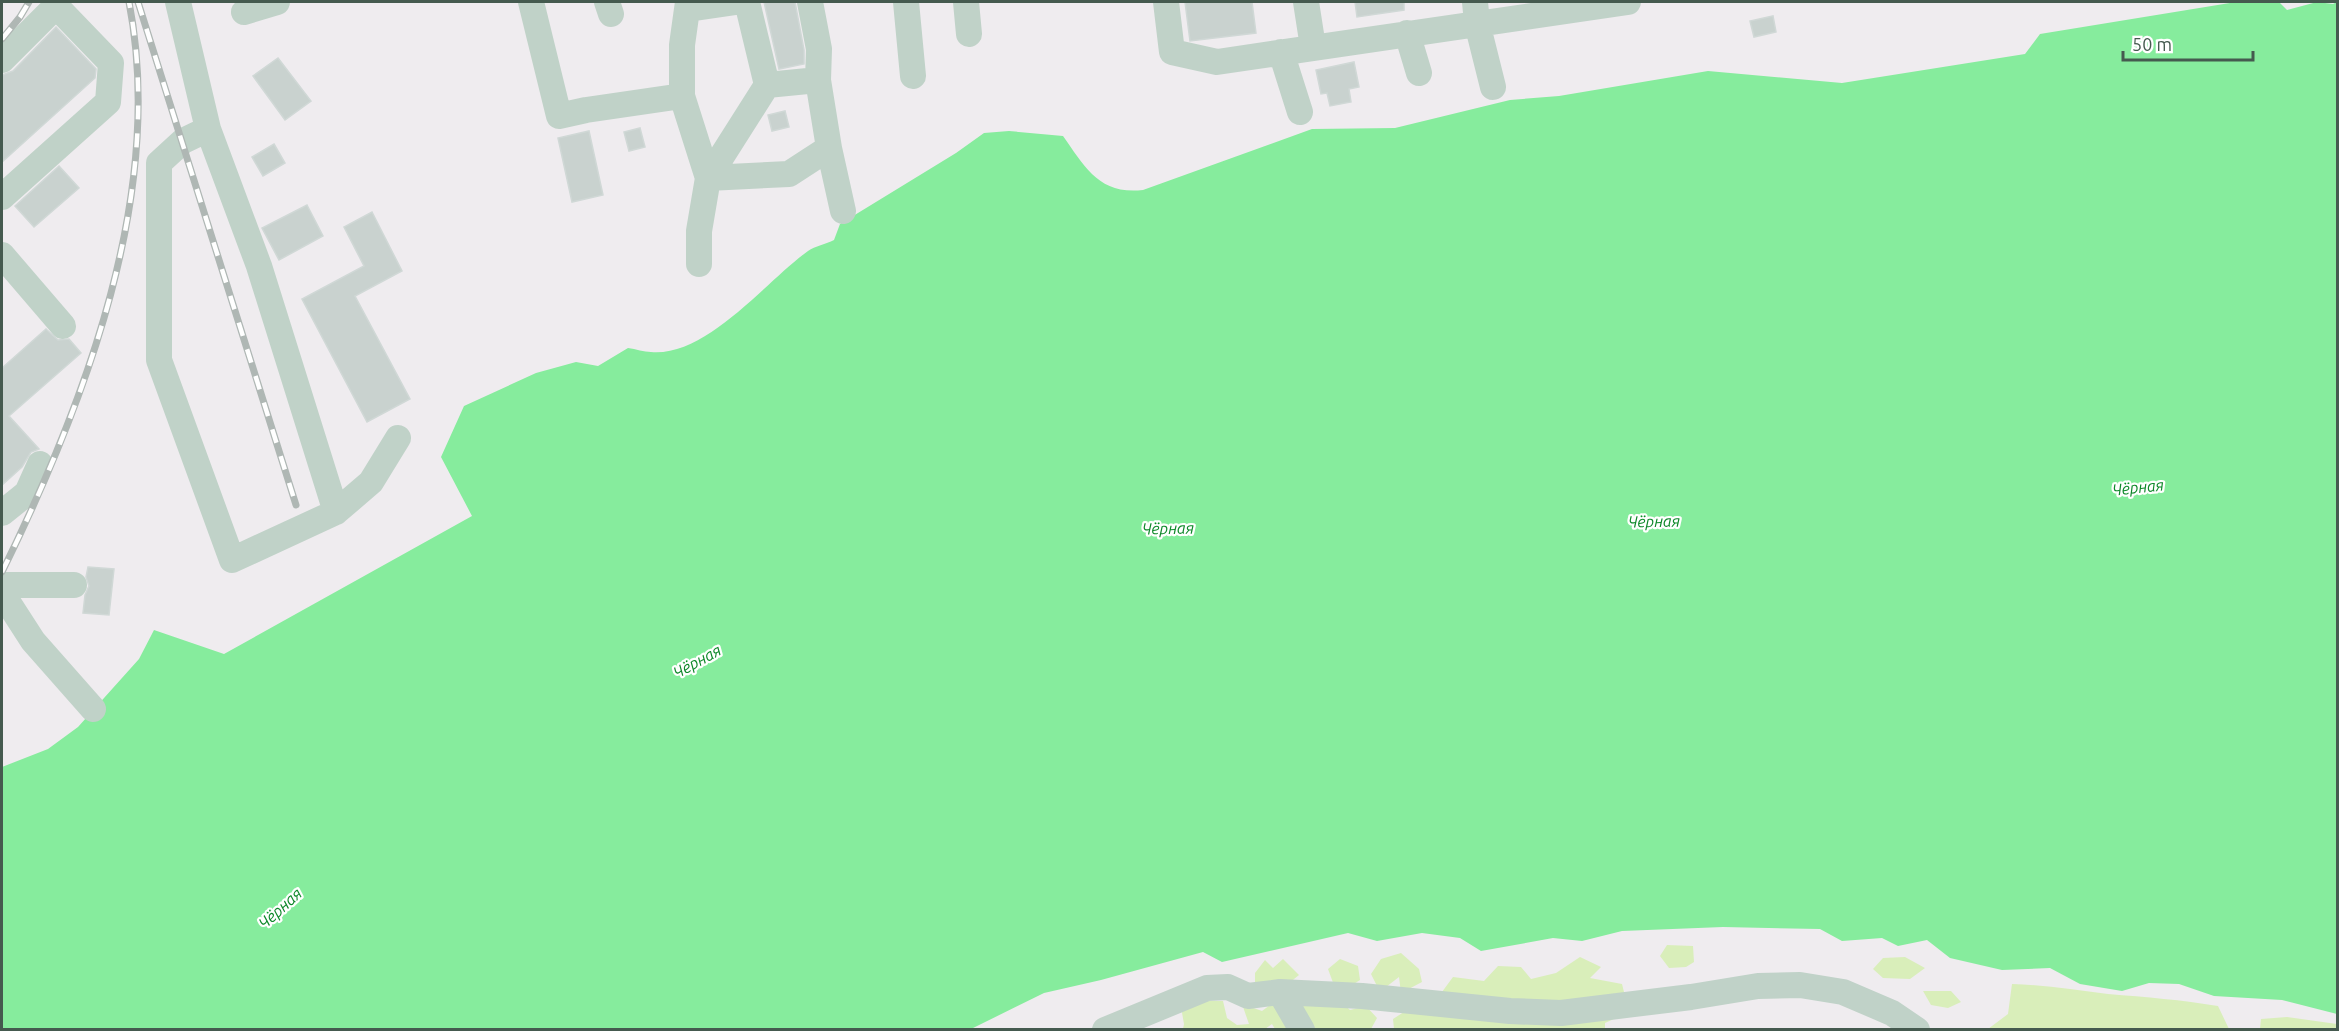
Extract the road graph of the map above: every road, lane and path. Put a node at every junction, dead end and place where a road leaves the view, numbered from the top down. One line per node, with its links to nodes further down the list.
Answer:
1 (177, 2): 28 (lane)
2 (277, 2): 14 (lane)
3 (531, 2): 26 (lane)
4 (736, 2): 12 (lane)
5 (747, 2): 24 (lane)
6 (810, 2): 23 (lane)
7 (906, 2): 22 (lane)
8 (966, 2): 17 (lane)
9 (1166, 2): 19 (lane)
10 (1306, 2): 18 (lane)
11 (1628, 2): 13 (lane)
12 (688, 5): 26 (lane)
13 (1526, 9): 15 (lane)
14 (244, 12)
15 (1476, 12): 16 (lane); 25 (lane)
16 (1407, 33): 18 (lane); 21 (lane)
17 (969, 34)
18 (1313, 47): 19 (lane)
19 (1281, 52): 27 (lane)
20 (2, 60): 31 (lane)
21 (1419, 73)
22 (913, 76)
23 (818, 80): 24 (lane); 29 (lane)
24 (767, 85): 30 (lane)
25 (1493, 87)
26 (681, 96): 30 (lane)
27 (1300, 112)
28 (208, 129): 38 (lane); 38 (lane)
29 (829, 148): 30 (lane); 32 (lane)
30 (708, 178): 34 (lane)
31 (2, 197)
32 (843, 211)
33 (2, 255): 35 (lane)
34 (699, 264)
35 (63, 326)
36 (398, 438): 38 (lane)
37 (40, 464): 39 (lane)
38 (336, 512)
39 (2, 513)
40 (74, 585): 41 (lane)
41 (4, 593): 42 (lane)
42 (93, 709)
43 (1280, 992): 44 (lane); 45 (lane); 46 (lane)
44 (1105, 1029)
45 (1302, 1029)
46 (1917, 1029)

